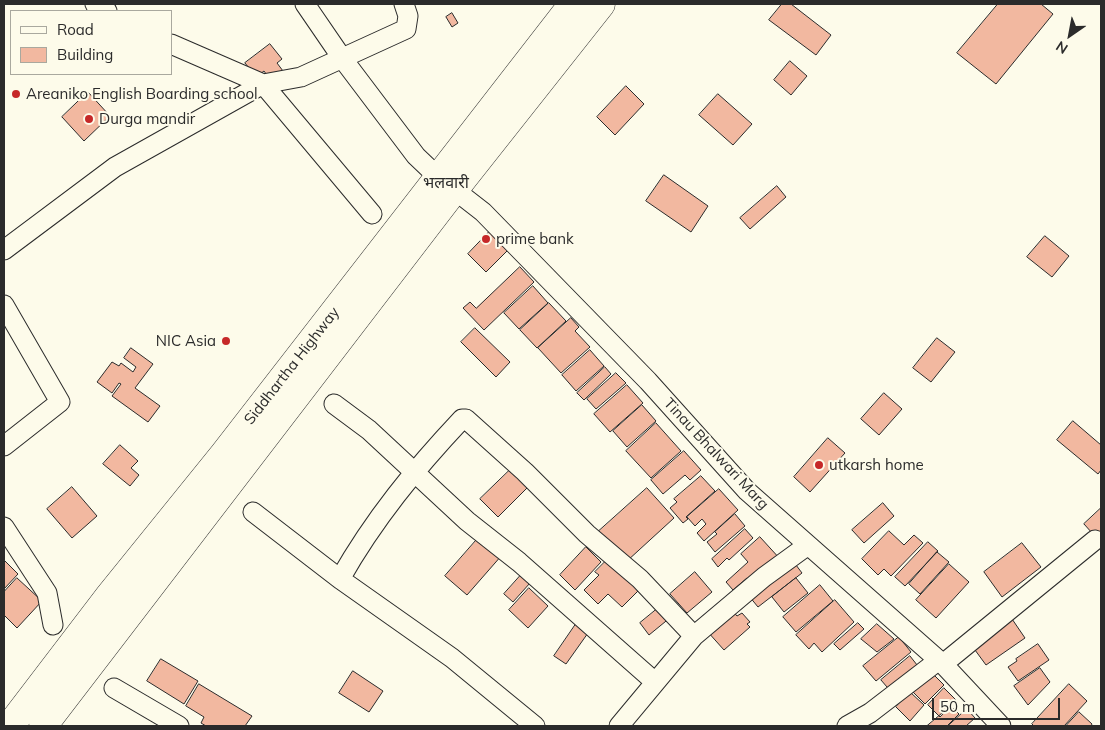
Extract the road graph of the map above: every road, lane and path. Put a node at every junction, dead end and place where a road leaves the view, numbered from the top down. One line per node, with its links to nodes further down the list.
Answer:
1 (305, 4): 6 (street, Tinau Bhalwari Marg)
2 (404, 4): 6 (street)
3 (573, 4): 8 (highway, Siddhartha Highway)
4 (601, 4): 8 (highway, Siddhartha Highway)
5 (172, 44): 7 (street)
6 (342, 58): 7 (street); 8 (street, Tinau Bhalwari Marg)
7 (263, 84): 9 (street); 10 (street)
8 (446, 183): 18 (street, Tinau Bhalwari Marg); 25 (highway, Siddhartha Highway); 26 (highway, Siddhartha Highway)
9 (372, 214)
10 (4, 250)
11 (4, 305): 13 (street)
12 (334, 404): 14 (street)
13 (4, 446)
14 (414, 470): 19 (street); 21 (street); 23 (street)
15 (254, 512): 19 (street)
16 (4, 527): 20 (street)
17 (1095, 540): 22 (street)
18 (808, 545): 21 (street); 22 (street, Tinau Bhalwari Marg)
19 (340, 579): 28 (street)
20 (53, 625)
21 (694, 636): 23 (street)
22 (941, 662): 30 (street); 31 (street, Tinau Bhalwari Marg)
23 (655, 682): 29 (street)
24 (114, 688): 27 (street)
25 (10, 726)
26 (43, 726)
27 (179, 726)
28 (535, 726)
29 (619, 726)
30 (847, 726)
31 (1001, 726)

